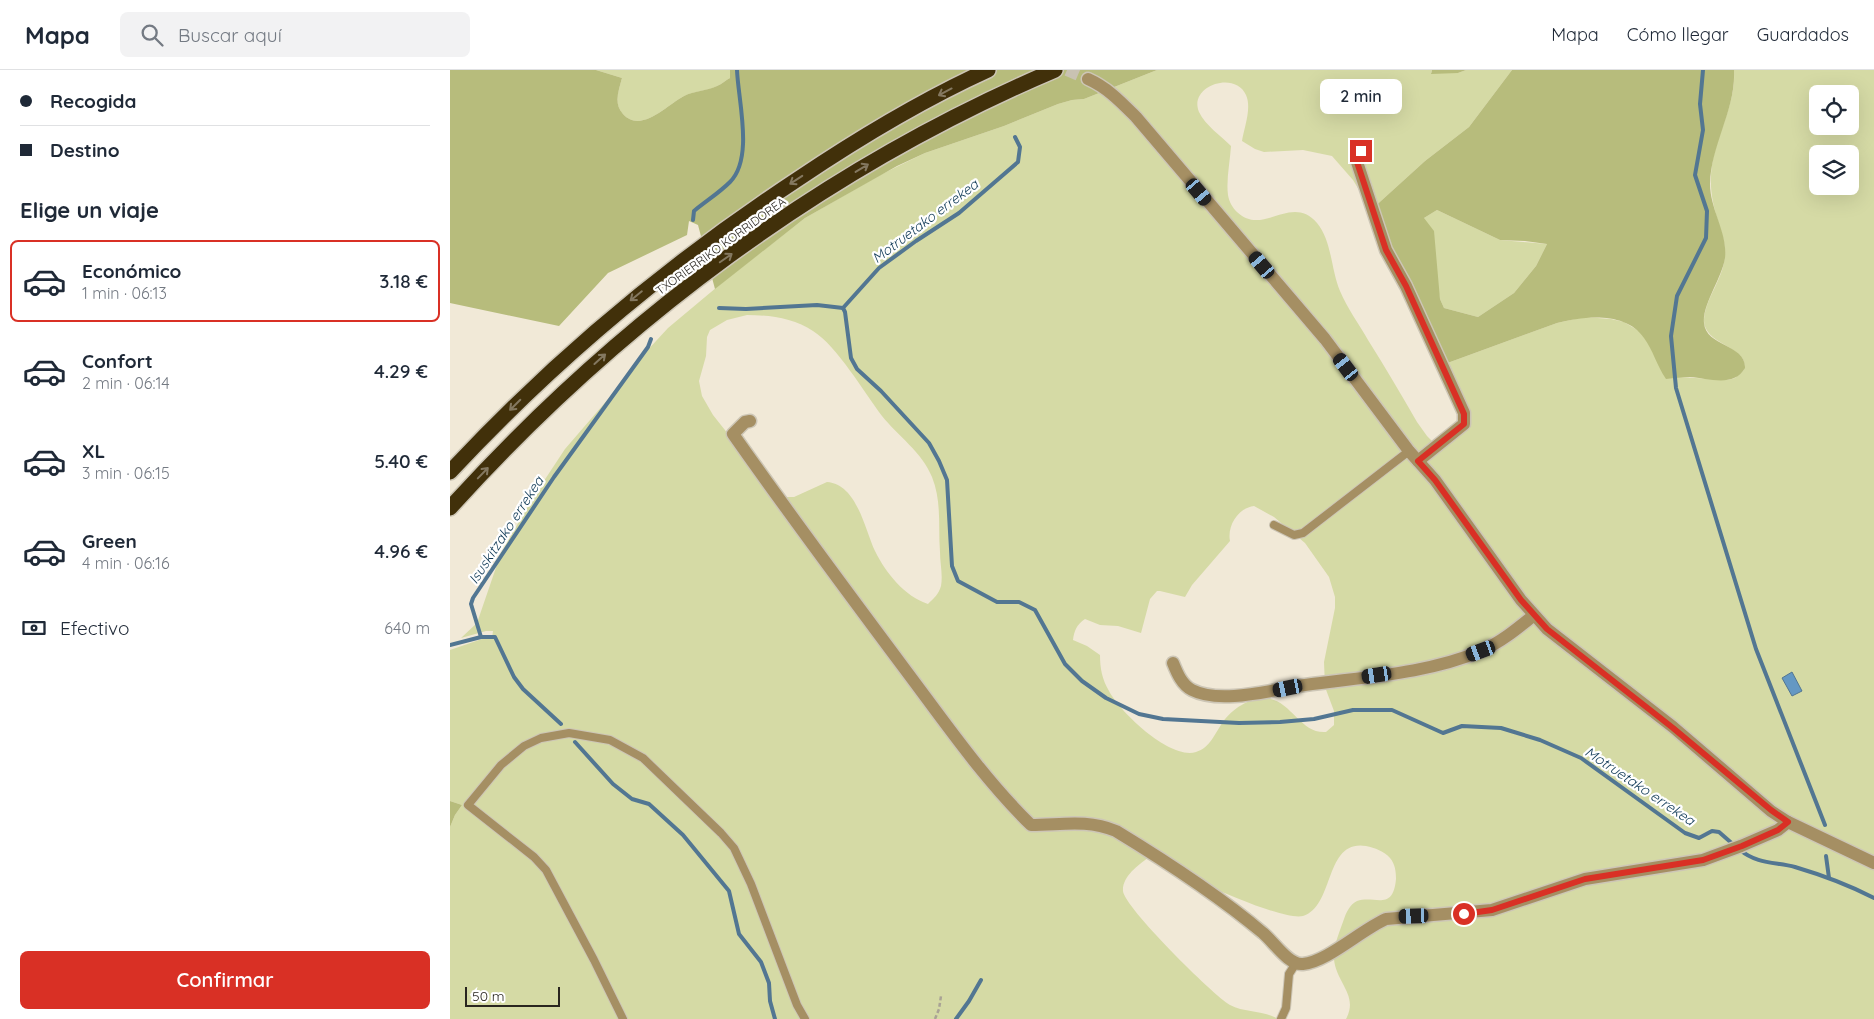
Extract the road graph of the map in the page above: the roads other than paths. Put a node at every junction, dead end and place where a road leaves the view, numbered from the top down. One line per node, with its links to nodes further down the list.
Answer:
1 (988, 70): 7 (highway, TXORIERRIKO KORRIDOREA, one-way to 7)
2 (1055, 70): 8 (highway, TXORIERRIKO KORRIDOREA, one-way to 2)
3 (1088, 80): 6 (street)
4 (1361, 151): 6 (street)
5 (750, 421): 14 (street)
6 (1414, 456): 9 (lane); 10 (street)
7 (450, 472)
8 (450, 508)
9 (1274, 525)
10 (1534, 615): 11 (street); 12 (street)
11 (1173, 663)
12 (1788, 822): 13 (street); 14 (street)
13 (1874, 863)
14 (1296, 963): 17 (lane)
15 (623, 1019): 16 (lane)
16 (805, 1019)
17 (1280, 1019)

